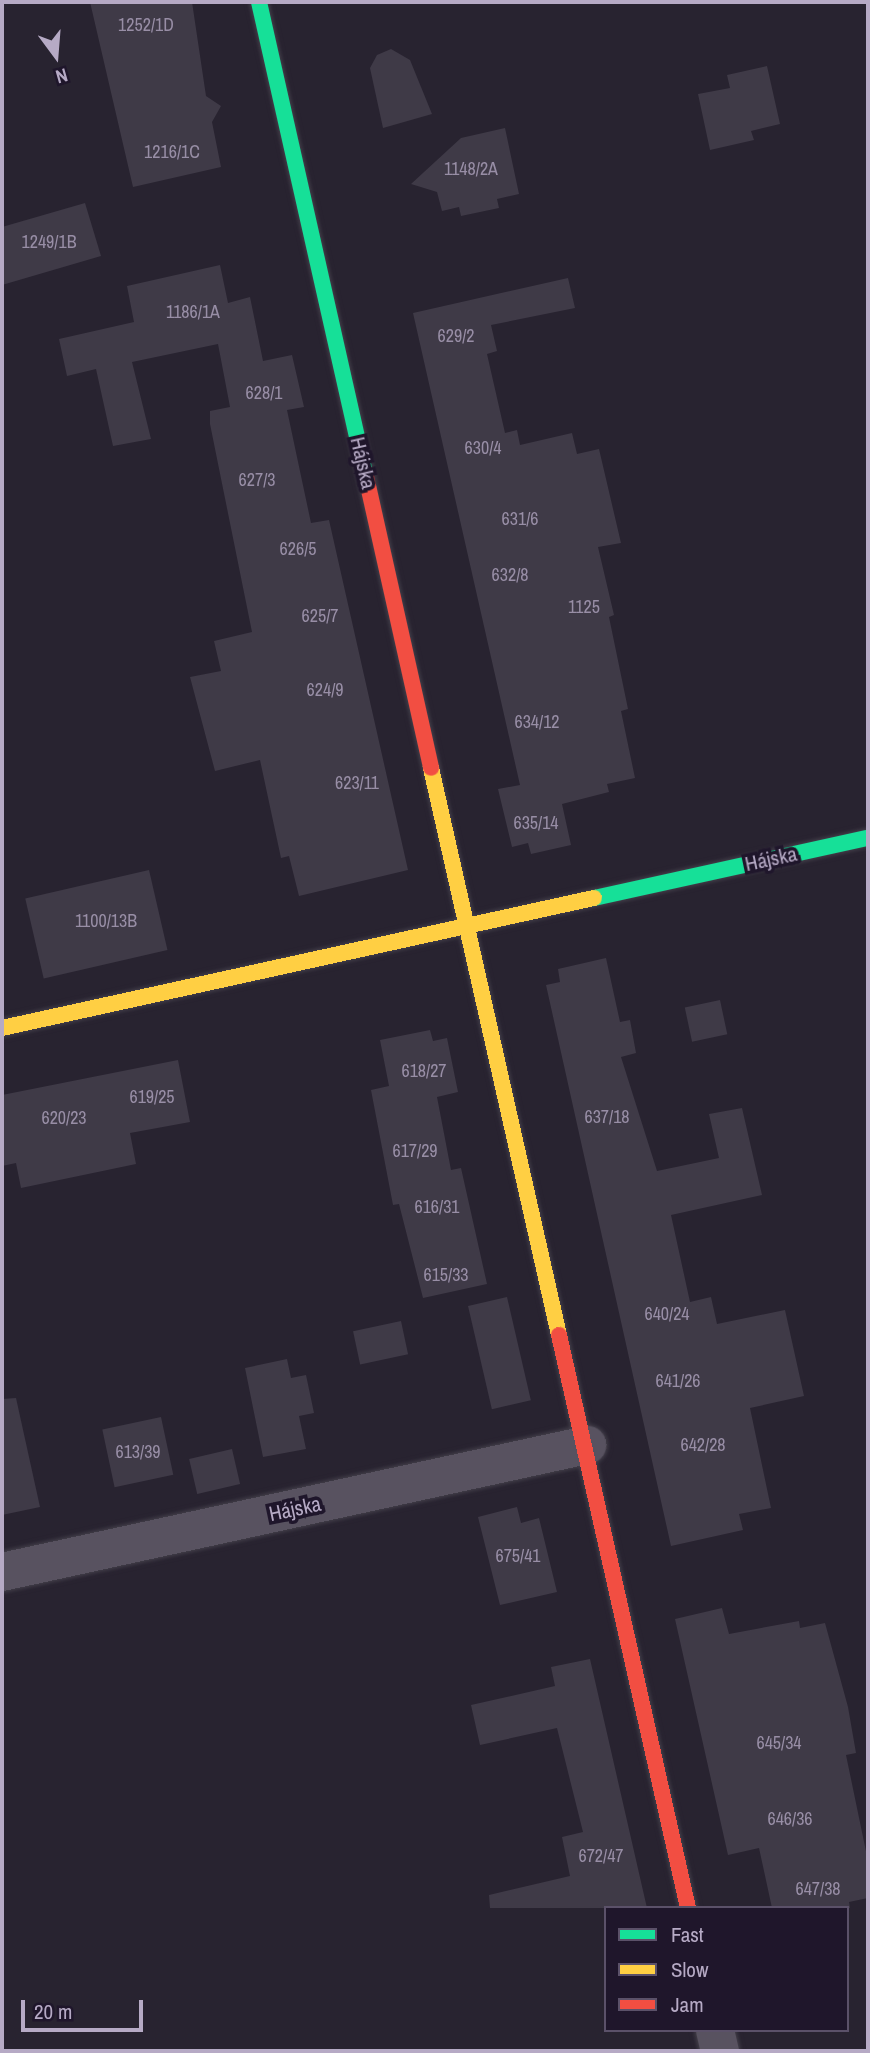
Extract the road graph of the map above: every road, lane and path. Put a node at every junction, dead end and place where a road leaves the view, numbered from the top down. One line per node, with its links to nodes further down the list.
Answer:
1 (259, 2): 3 (street, Hájska)
2 (868, 838): 3 (street, Hájska)
3 (468, 925): 4 (street, Hájska); 5 (street, Hájska)
4 (2, 1028)
5 (587, 1445): 6 (street, Hájska); 7 (street, Hájska)
6 (2, 1572)
7 (688, 1906)
8 (715, 2032): 9 (street)
9 (720, 2051)

